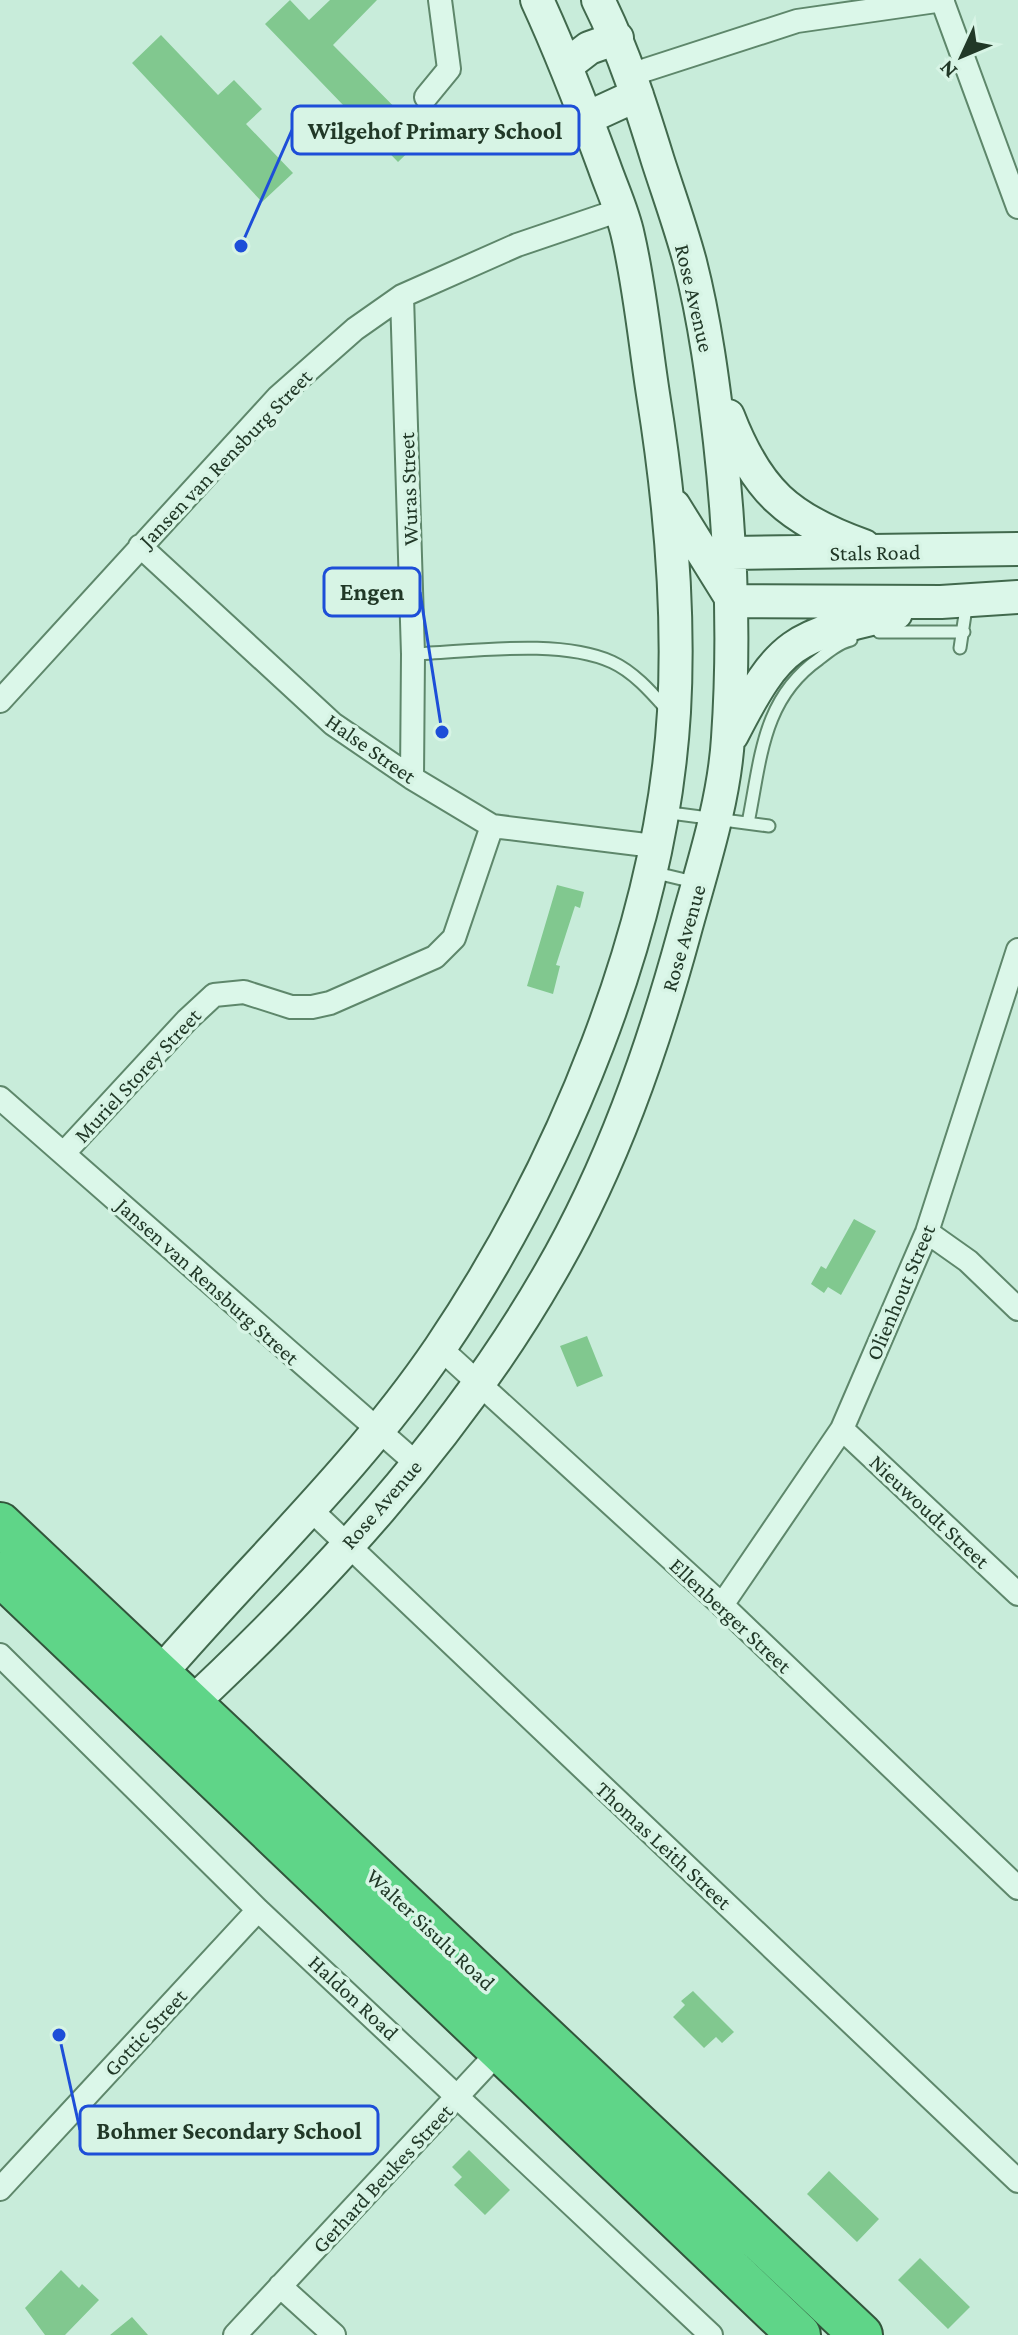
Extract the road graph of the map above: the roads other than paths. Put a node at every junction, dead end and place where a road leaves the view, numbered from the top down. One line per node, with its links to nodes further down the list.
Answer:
1 (440, 0): 8 (street)
2 (537, 0): 6 (street)
3 (598, 0): 5 (street, Rose Avenue)
4 (942, 0): 7 (street); 12 (street)
5 (617, 38): 6 (street); 7 (street, Rose Avenue)
6 (567, 65): 9 (street)
7 (633, 85): 9 (street); 10 (street, Rose Avenue)
8 (426, 97)
9 (587, 118): 11 (street)
10 (656, 154): 11 (street); 13 (street, Rose Avenue)
11 (607, 174): 14 (street)
12 (1018, 207)
13 (675, 217): 14 (street); 16 (street, Rose Avenue)
14 (624, 223): 15 (street, Jansen van Rensburg Street); 17 (street)
15 (402, 296): 18 (street, Jansen van Rensburg Street); 29 (street, Wuras Street)
16 (712, 376): 20 (street); 21 (street, Rose Avenue)
17 (670, 500): 21 (street); 27 (street)
18 (140, 546): 30 (street, Jansen van Rensburg Street); 33 (street, Halse Street)
19 (1018, 549): 20 (street, Stals Road)
20 (881, 552): 21 (street, Stals Road)
21 (722, 562): 23 (street, Rose Avenue); 27 (street)
22 (1018, 597): 24 (street)
23 (733, 601): 24 (street); 32 (street, Rose Avenue)
24 (958, 611): 25 (lane); 28 (lane); 32 (street)
25 (872, 634)
26 (857, 638): 36 (lane)
27 (676, 647): 31 (street)
28 (960, 648)
29 (413, 654): 31 (lane); 33 (street, Wuras Street)
30 (0, 701)
31 (674, 717): 34 (street)
32 (728, 743): 35 (street, Rose Avenue)
33 (412, 778): 37 (street, Halse Street)
34 (662, 811): 35 (lane); 39 (street)
35 (713, 819): 36 (lane); 40 (street, Rose Avenue)
36 (748, 823): 38 (lane)
37 (492, 826): 39 (street, Halse Street); 43 (street, Muriel Storey Street)
38 (769, 826)
39 (652, 859): 40 (lane); 46 (street)
40 (698, 883): 47 (street, Rose Avenue)
41 (1018, 950): 44 (street, Olienhout Street)
42 (0, 1098): 43 (street, Jansen van Rensburg Street)
43 (64, 1153): 49 (street, Jansen van Rensburg Street)
44 (927, 1232): 45 (street); 48 (street, Olienhout Street)
45 (1018, 1309)
46 (440, 1348): 47 (street, Ellenberger Street); 49 (street)
47 (479, 1382): 50 (street, Rose Avenue); 56 (street, Ellenberger Street)
48 (842, 1429): 55 (street, Nieuwoudt Street); 56 (street, Olienhout Street)
49 (379, 1432): 50 (street, Jansen van Rensburg Street); 51 (street)
50 (417, 1464): 53 (street, Rose Avenue)
51 (310, 1509): 53 (street, Thomas Leith Street); 58 (street)
52 (0, 1524): 58 (highway, Walter Sisulu Road)
53 (347, 1545): 58 (street, Rose Avenue); 66 (street, Thomas Leith Street)
54 (0, 1574): 58 (highway, Walter Sisulu Road)
55 (1018, 1594)
56 (722, 1605): 61 (street, Ellenberger Street)
57 (0, 1655): 62 (street, Haldon Road)
58 (162, 1703): 59 (highway, Walter Sisulu Road); 60 (highway, Walter Sisulu Road)
59 (334, 1838): 60 (highway); 63 (highway, Walter Sisulu Road)
60 (305, 1867): 64 (highway, Walter Sisulu Road)
61 (1018, 1888)
62 (258, 1910): 65 (street, Haldon Road); 67 (street, Gottic Street)
63 (525, 2018): 64 (street, Gerhard Beukes Street); 68 (highway, Walter Sisulu Road)
64 (499, 2052): 65 (street, Gerhard Beukes Street); 69 (highway, Walter Sisulu Road)
65 (459, 2095): 70 (street, Gerhard Beukes Street); 73 (street, Haldon Road)
66 (1018, 2181)
67 (0, 2189)
68 (749, 2229): 69 (highway); 75 (highway, Walter Sisulu Road)
69 (718, 2259): 74 (highway, Walter Sisulu Road)
70 (280, 2286): 71 (street, Gerhard Beukes Street); 72 (street)
71 (235, 2335)
72 (334, 2335)
73 (711, 2335)
74 (799, 2335)
75 (861, 2335)

